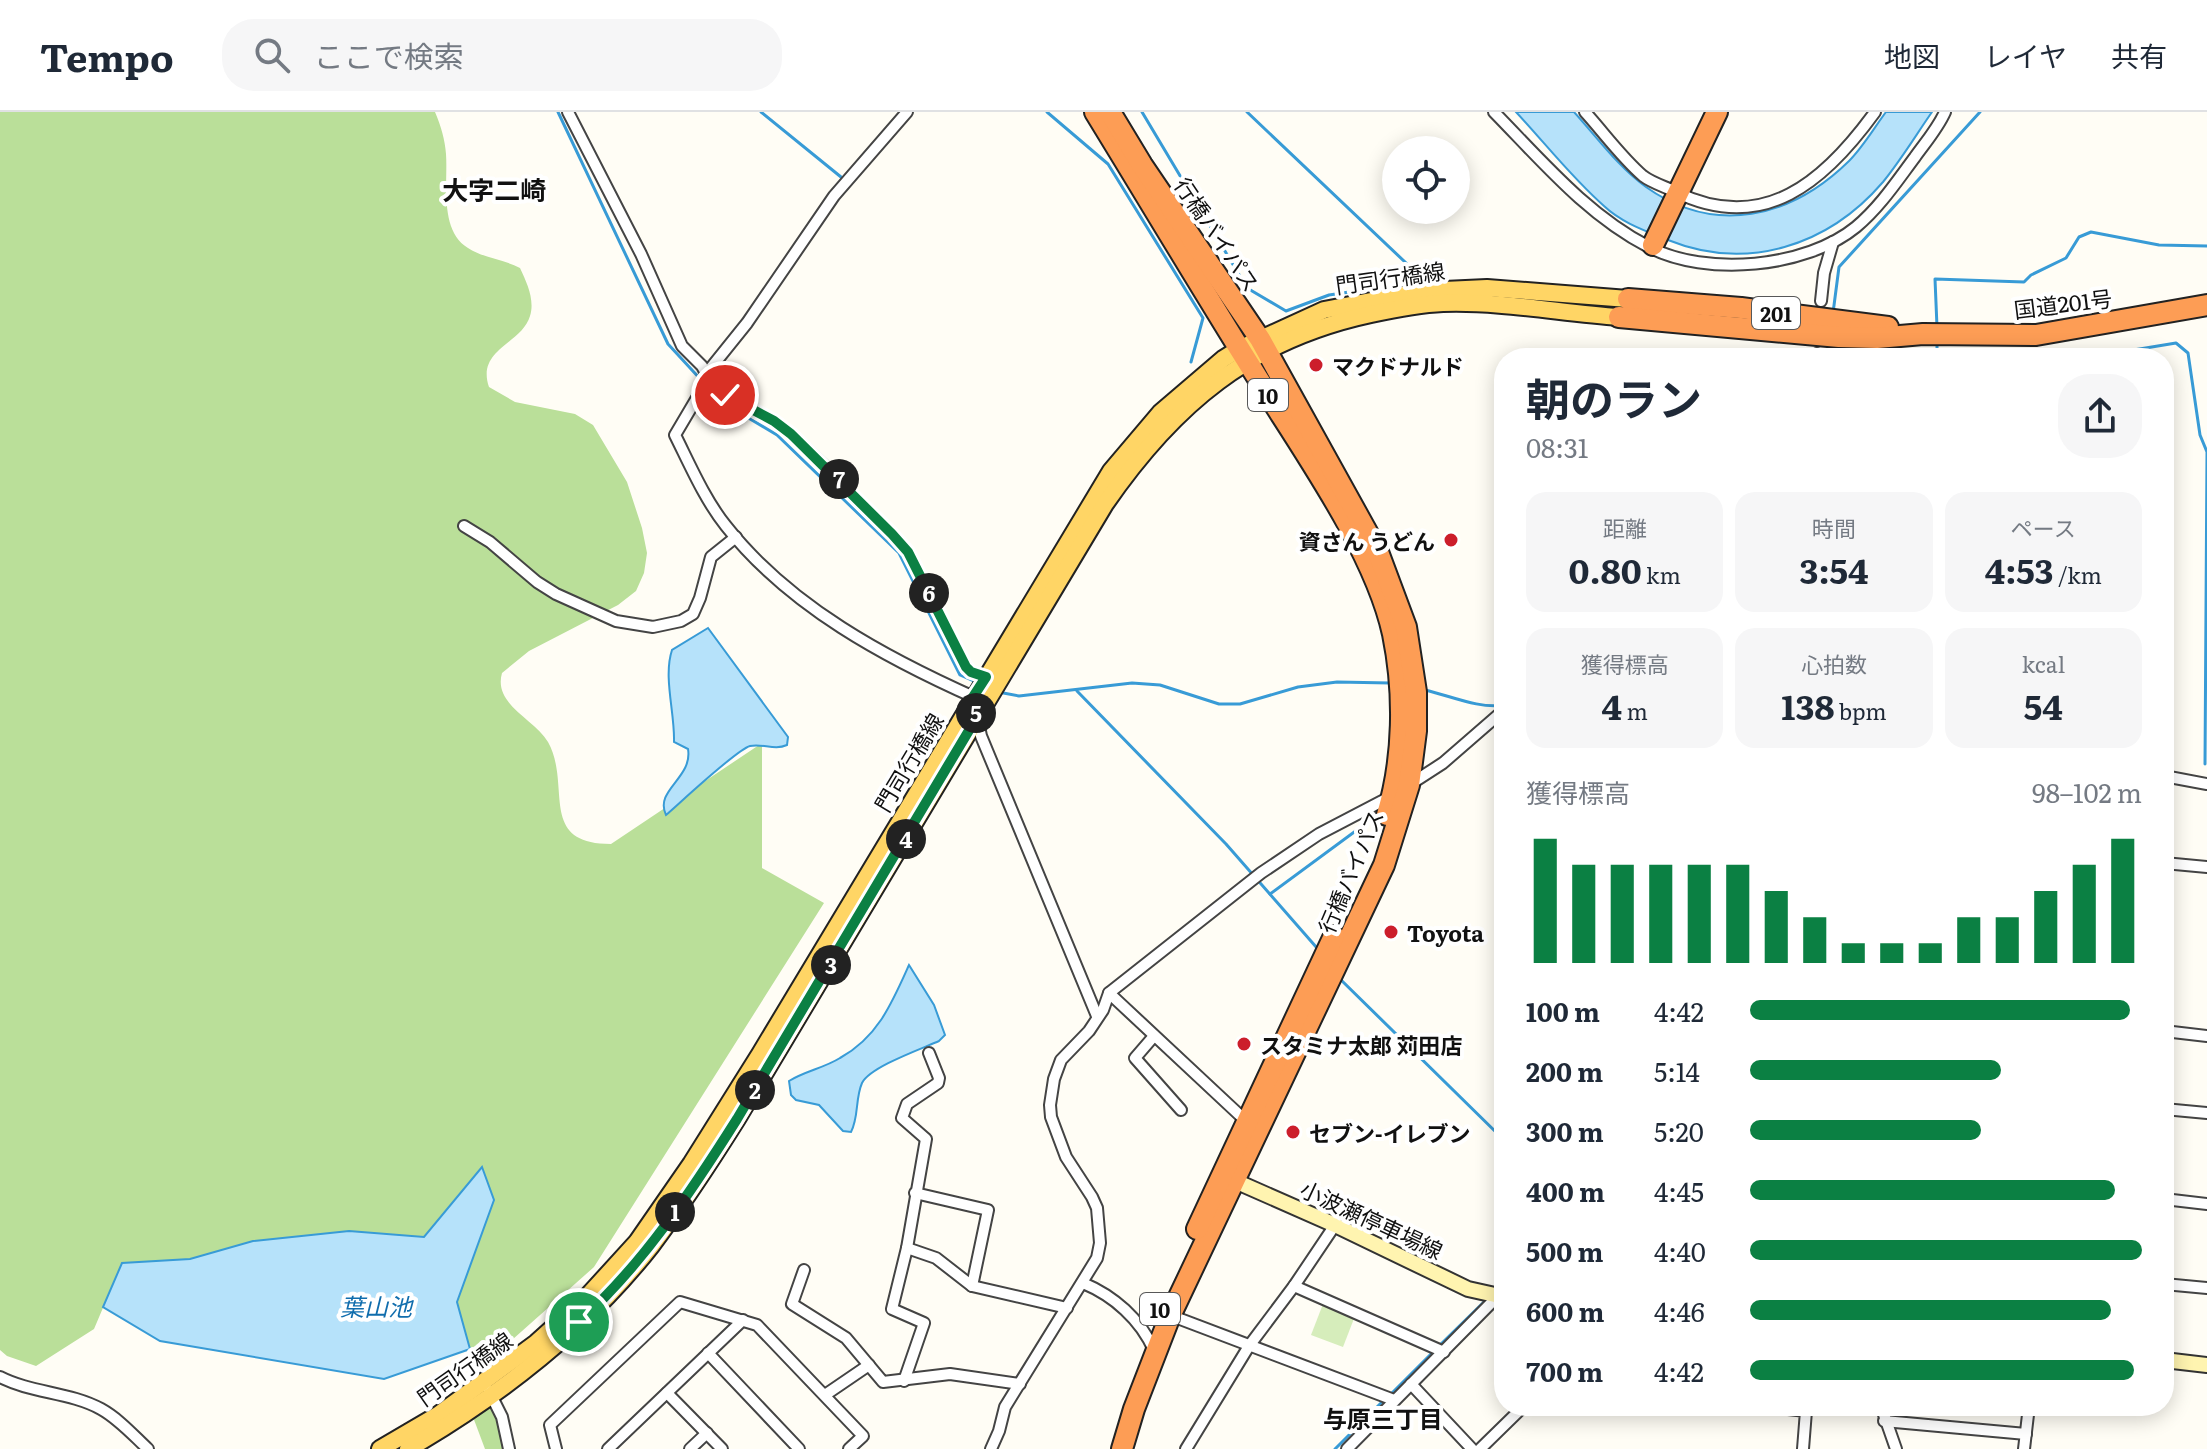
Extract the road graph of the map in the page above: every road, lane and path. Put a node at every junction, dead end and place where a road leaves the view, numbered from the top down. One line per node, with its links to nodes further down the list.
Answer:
1 (568, 112): 18 (street)
2 (907, 112): 18 (street)
3 (1095, 112): 17 (highway, 行橋バイパス / 10)
4 (1110, 112): 16 (highway, 行橋バイパス / 10)
5 (1494, 112): 11 (street)
6 (1585, 112): 10 (street)
7 (1717, 112): 10 (highway)
8 (1875, 112): 10 (street)
9 (1945, 112): 11 (street)
10 (1678, 195): 12 (highway)
11 (1833, 242): 13 (street)
12 (1653, 245)
13 (1821, 301)
14 (2207, 305): 15 (highway, 国道201号 / 201)
15 (1624, 308): 16 (main road, 門司行橋線)
16 (1263, 345): 17 (main road, 門司行橋線); 27 (highway, 行橋バイパス / 10)
17 (1243, 354): 21 (main road, 門司行橋線); 27 (highway, 行橋バイパス / 10)
18 (706, 374): 20 (street); 21 (street)
19 (464, 526): 20 (street)
20 (736, 537): 22 (street)
21 (993, 679): 22 (main road, 門司行橋線)
22 (979, 699): 23 (main road, 門司行橋線); 68 (main road, 門司行橋線)
23 (977, 717): 31 (street); 68 (main road, 門司行橋線)
24 (1494, 719): 27 (street)
25 (2174, 778): 26 (street)
26 (2207, 784)
27 (1401, 790): 30 (street); 39 (highway, 行橋バイパス / 10); 40 (highway, 行橋バイパス / 10)
28 (2174, 864): 29 (street)
29 (2207, 867)
30 (1109, 993): 31 (street); 33 (street)
31 (1097, 1016): 47 (street)
32 (2174, 1032): 34 (street)
33 (1154, 1036): 36 (street); 39 (street)
34 (2207, 1036)
35 (929, 1053): 41 (street)
36 (1181, 1110)
37 (2174, 1110): 38 (street)
38 (2207, 1113)
39 (1246, 1121): 40 (highway, 行橋バイパス / 10)
40 (1229, 1178): 44 (main road, 小波瀬停車場線); 55 (highway, 10)
41 (915, 1193): 45 (street); 49 (street)
42 (2174, 1200): 43 (street)
43 (2207, 1204)
44 (1335, 1225): 50 (street); 52 (main road, 小波瀬停車場線)
45 (907, 1248): 49 (street); 65 (street)
46 (804, 1270): 62 (street)
47 (1083, 1283): 54 (street); 57 (street)
48 (2174, 1285): 51 (street)
49 (972, 1286): 54 (street)
50 (1294, 1286): 58 (street); 59 (street)
51 (2207, 1288)
52 (1494, 1294)
53 (1494, 1303): 59 (street)
54 (1067, 1308): 66 (street)
55 (1165, 1314): 57 (highway, 10); 58 (street)
56 (743, 1320): 60 (street); 70 (street); 83 (street)
57 (1152, 1345): 90 (highway, 10); 91 (highway, 10)
58 (1249, 1346): 71 (street); 92 (street)
59 (1444, 1352): 67 (street)
60 (708, 1353): 69 (street); 87 (street)
61 (2174, 1361): 63 (main road)
62 (869, 1365): 65 (street); 70 (street)
63 (2207, 1365)
64 (0, 1377): 79 (street)
65 (904, 1381): 66 (street)
66 (1020, 1384): 89 (street)
67 (1411, 1384): 71 (street); 94 (street)
68 (488, 1389): 80 (main road, 門司行橋線); 81 (main road, 門司行橋線); 82 (street)
69 (667, 1393): 77 (street); 84 (street)
70 (825, 1395): 88 (street)
71 (1394, 1400): 93 (street)
72 (1514, 1416): 95 (street)
73 (1806, 1416): 96 (street)
74 (1883, 1416): 76 (street)
75 (2028, 1416): 78 (street)
76 (1884, 1421): 78 (street); 97 (street)
77 (707, 1433): 85 (street); 86 (street)
78 (2026, 1434): 98 (street)
79 (148, 1449)
80 (380, 1449)
81 (408, 1449)
82 (509, 1449)
83 (556, 1449)
84 (608, 1449)
85 (690, 1449)
86 (722, 1449)
87 (799, 1449)
88 (849, 1449)
89 (991, 1449)
90 (1113, 1449)
91 (1122, 1449)
92 (1186, 1449)
93 (1347, 1449)
94 (1472, 1449)
95 (1480, 1449)
96 (1803, 1449)
97 (1896, 1449)
98 (2024, 1449)

